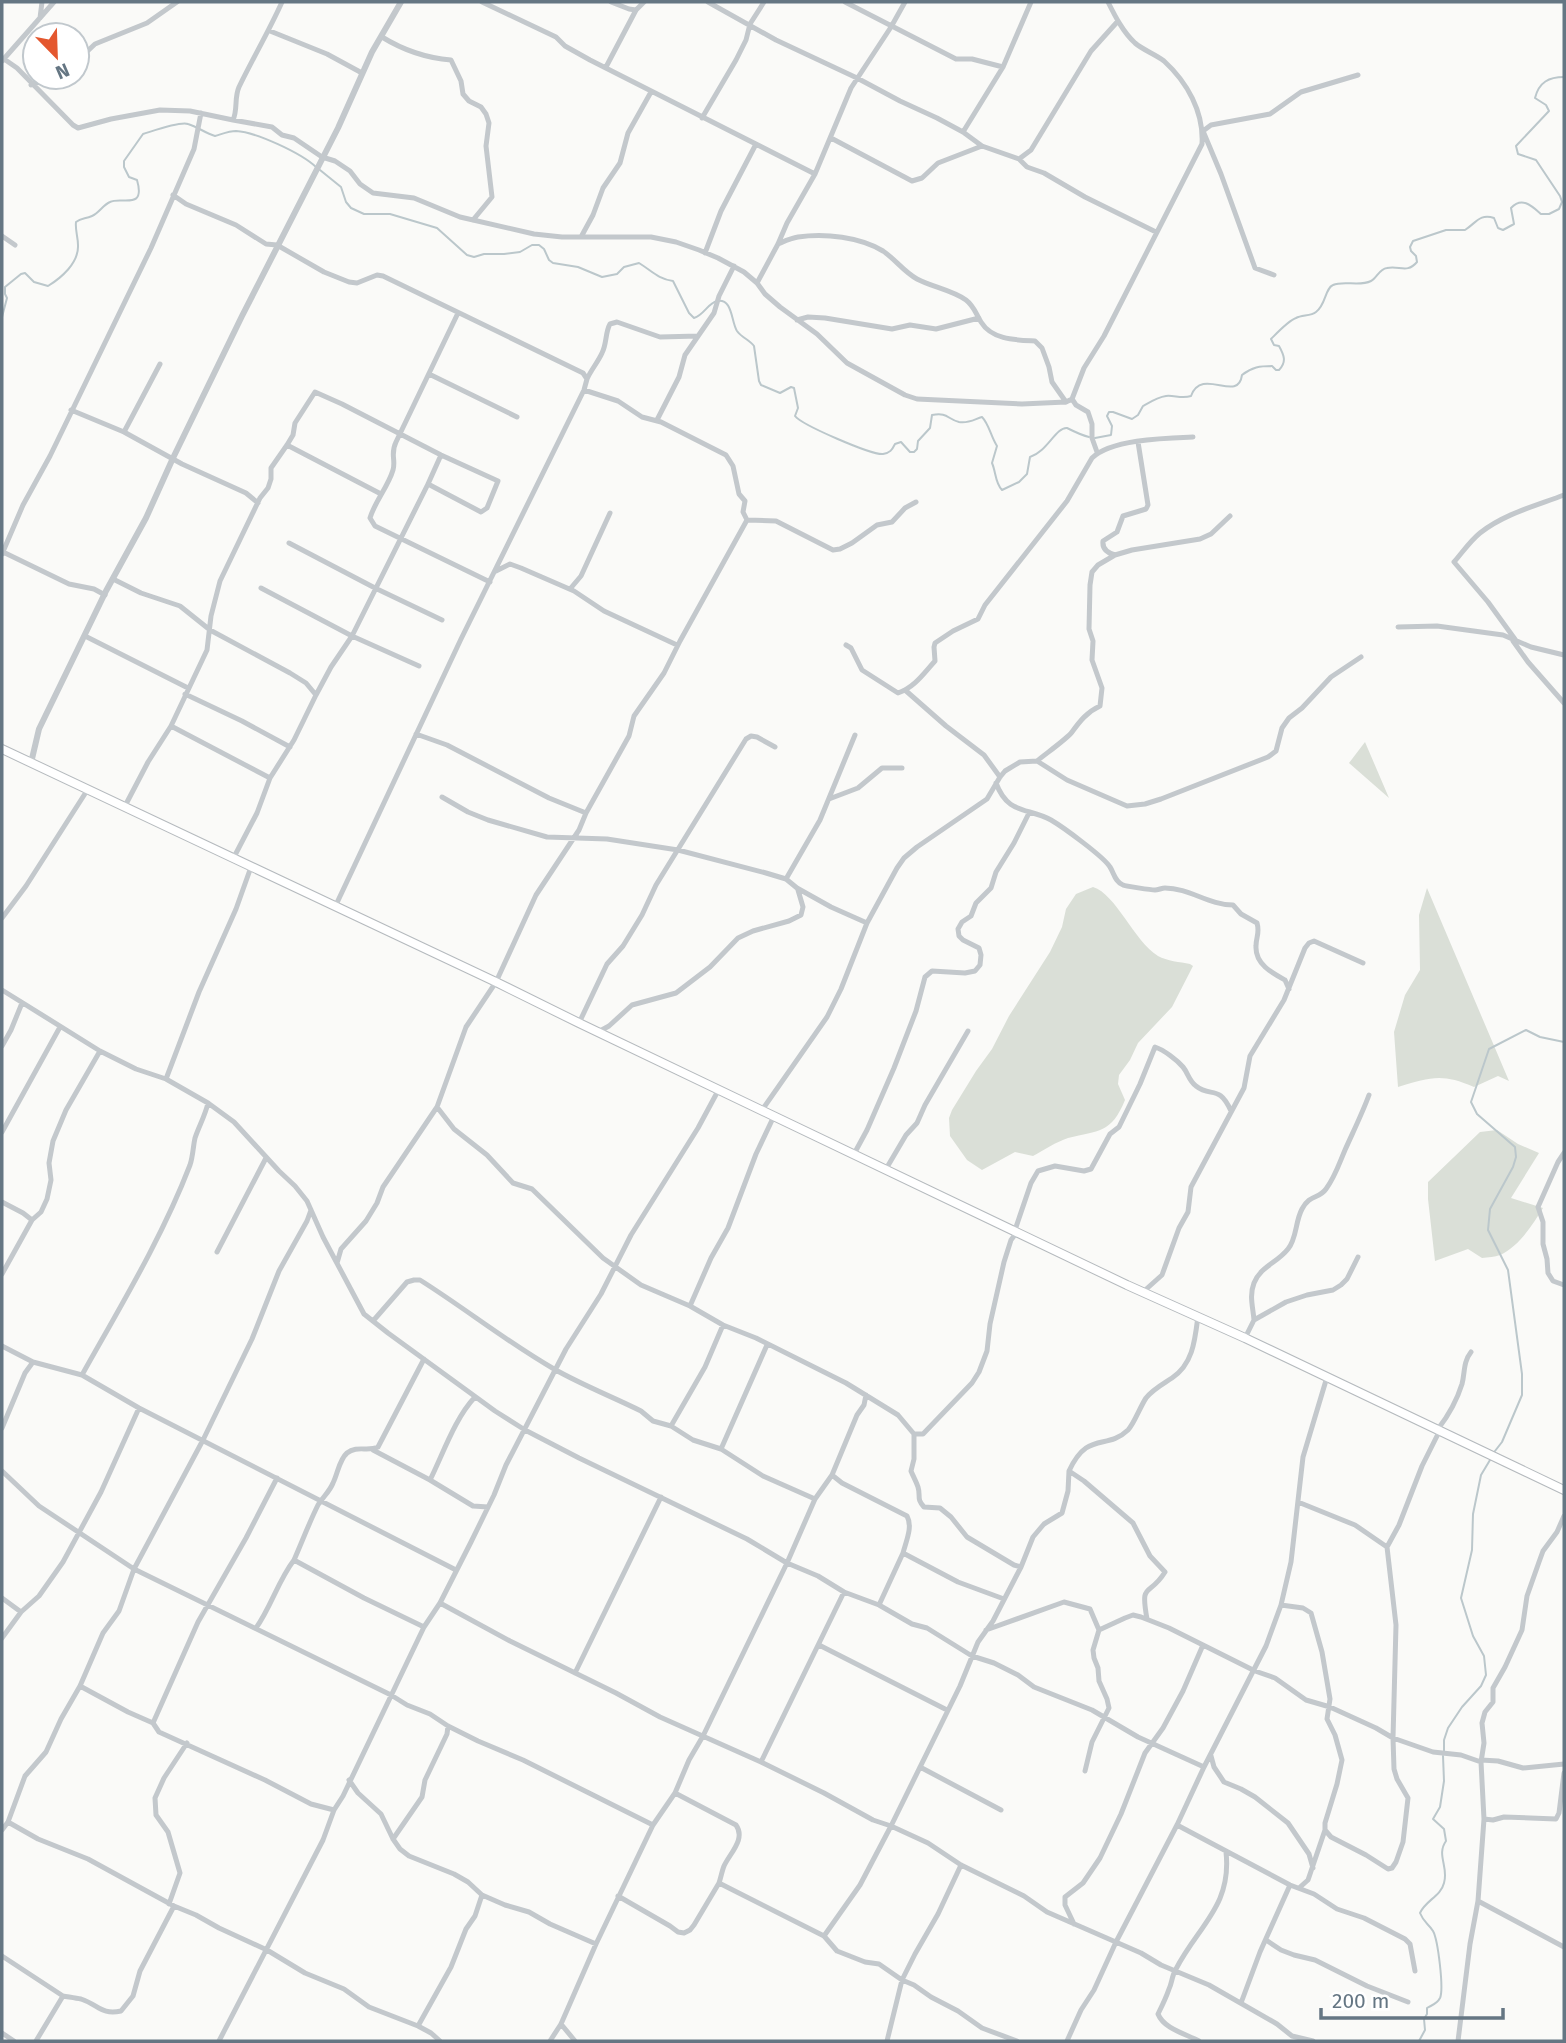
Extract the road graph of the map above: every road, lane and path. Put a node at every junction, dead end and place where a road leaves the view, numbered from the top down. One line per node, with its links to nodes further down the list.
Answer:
1 (42, 2): 16 (street)
2 (54, 2): 16 (street)
3 (177, 2): 22 (street)
4 (282, 2): 20 (street)
5 (399, 2): 21 (street)
6 (482, 2): 24 (street)
7 (611, 2): 15 (street)
8 (644, 2): 15 (street)
9 (708, 2): 18 (street)
10 (764, 2): 18 (street)
11 (849, 2): 19 (street)
12 (905, 2): 19 (street)
13 (1031, 2): 25 (street)
14 (1108, 2): 17 (street)
15 (636, 10): 24 (street)
16 (40, 18): 23 (street)
17 (1118, 21): 35 (street); 41 (street)
18 (750, 24): 29 (street); 33 (street)
19 (891, 27): 25 (street); 29 (street)
20 (270, 31): 27 (street); 34 (street)
21 (382, 37): 27 (street); 44 (street)
22 (91, 48)
23 (3, 60): 26 (street)
24 (606, 67): 31 (street)
25 (1003, 67): 36 (street)
26 (21, 73)
27 (362, 73): 40 (street)
28 (1358, 75): 35 (street)
29 (857, 78): 36 (street); 37 (street)
30 (38, 91): 32 (street)
31 (651, 92): 33 (street); 47 (street)
32 (201, 113): 34 (street); 43 (street)
33 (702, 118): 38 (street)
34 (233, 120): 40 (street)
35 (1203, 131): 45 (street); 53 (street)
36 (963, 132): 39 (street)
37 (831, 138): 39 (street); 42 (street)
38 (756, 144): 42 (street); 51 (street)
39 (982, 146): 41 (street)
40 (321, 159): 44 (street); 50 (street)
41 (1018, 159): 45 (street)
42 (815, 174): 48 (street)
43 (173, 195): 50 (street); 64 (street)
44 (473, 220): 47 (street)
45 (1156, 232): 63 (street)
46 (2, 236): 49 (street)
47 (581, 237): 51 (street)
48 (778, 244): 54 (street); 56 (street)
49 (15, 245)
50 (277, 245): 55 (street); 74 (street)
51 (705, 253): 52 (street)
52 (734, 266): 54 (street); 58 (street)
53 (1274, 275)
54 (757, 282): 57 (street)
55 (458, 313): 60 (street); 61 (street)
56 (979, 318): 57 (street); 63 (street)
57 (797, 320): 63 (street)
58 (698, 336): 61 (street); 66 (street)
59 (160, 364): 67 (street)
60 (429, 373): 65 (street); 68 (street)
61 (587, 379): 62 (street)
62 (584, 390): 66 (street); 87 (street)
63 (1069, 400): 72 (street)
64 (71, 410): 67 (street); 85 (street)
65 (517, 417)
66 (657, 420): 82 (street)
67 (124, 432): 74 (street)
68 (400, 433): 71 (street); 73 (street); 76 (street)
69 (1193, 437): 70 (street)
70 (1138, 442): 72 (street); 86 (street)
71 (288, 445): 76 (street); 79 (street)
72 (1097, 452): 106 (street)
73 (441, 454): 75 (street); 75 (street)
74 (173, 458): 79 (street); 88 (street)
75 (428, 484): 83 (street)
76 (381, 494): 83 (street)
77 (1564, 495): 100 (street)
78 (916, 502): 82 (street)
79 (258, 503): 96 (street)
80 (610, 513): 92 (street)
81 (1230, 516): 86 (street)
82 (747, 520): 101 (street)
83 (399, 539): 89 (street); 91 (street)
84 (289, 543): 91 (street)
85 (2, 553): 93 (street)
86 (1115, 555): 116 (street)
87 (496, 570): 89 (street); 92 (street)
88 (113, 579): 93 (street); 96 (street)
89 (490, 582): 111 (street)
90 (261, 588): 98 (street)
91 (375, 588): 94 (street); 98 (street)
92 (570, 589): 101 (street)
93 (104, 595): 97 (street)
94 (442, 620)
95 (1398, 627): 99 (street)
96 (210, 630): 107 (street); 108 (street)
97 (85, 636): 107 (street); 117 (street)
98 (352, 636): 105 (street); 108 (street)
99 (1511, 638): 100 (street); 109 (street)
100 (1517, 642): 103 (street)
101 (677, 645): 126 (street)
102 (846, 645): 106 (street)
103 (1564, 655)
104 (1361, 657): 116 (street)
105 (419, 666)
106 (905, 690): 119 (street)
107 (186, 691): 110 (street); 113 (street)
108 (316, 695): 113 (street)
109 (1564, 703)
110 (171, 726): 120 (street); 125 (street)
111 (416, 734): 126 (street); 134 (street)
112 (855, 736): 124 (street)
113 (290, 747): 120 (street)
114 (775, 747): 129 (street)
115 (2, 749): 117 (main road)
116 (1037, 761): 119 (street)
117 (31, 763): 122 (main road)
118 (902, 768): 124 (street)
119 (1000, 777): 121 (street)
120 (270, 778): 130 (street)
121 (996, 783): 127 (street); 136 (street)
122 (88, 789): 125 (main road); 135 (street)
123 (442, 797): 128 (street)
124 (829, 799): 132 (street)
125 (125, 806): 130 (main road)
126 (586, 813): 128 (street)
127 (1030, 813): 139 (street); 158 (street)
128 (573, 839): 129 (street); 138 (street)
129 (678, 850): 132 (street); 142 (street)
130 (233, 859): 131 (main road)
131 (251, 867): 134 (main road); 148 (street)
132 (786, 879): 133 (street)
133 (797, 888): 136 (street); 145 (street)
134 (335, 907): 138 (main road)
135 (2, 918)
136 (867, 923): 153 (street)
137 (1363, 963): 139 (street)
138 (496, 982): 142 (main road); 152 (street)
139 (1289, 989): 154 (street)
140 (2, 990): 141 (street)
141 (22, 1003): 143 (street); 146 (street)
142 (579, 1023): 145 (main road)
143 (60, 1027): 147 (street); 156 (street)
144 (968, 1031): 160 (street)
145 (598, 1032): 149 (main road)
146 (2, 1046)
147 (100, 1051): 148 (street); 163 (street)
148 (166, 1079): 151 (street)
149 (719, 1089): 153 (main road); 168 (street)
150 (1368, 1095): 174 (street)
151 (208, 1103): 159 (street); 184 (street)
152 (437, 1107): 167 (street); 168 (street)
153 (762, 1110): 155 (main road)
154 (1231, 1111): 164 (street); 171 (street)
155 (774, 1116): 158 (main road); 172 (street)
156 (2, 1132)
157 (1564, 1153): 170 (street)
158 (854, 1154): 160 (main road)
159 (266, 1158): 162 (street); 165 (street)
160 (886, 1169): 164 (main road)
161 (2, 1202): 163 (street)
162 (311, 1210): 167 (street); 194 (street)
163 (32, 1220): 169 (street)
164 (1016, 1231): 171 (main road); 193 (street)
165 (217, 1252)
166 (1358, 1257): 174 (street)
167 (337, 1263): 175 (street)
168 (616, 1265): 172 (street); 183 (street)
169 (2, 1274)
170 (1564, 1285)
171 (1143, 1292): 173 (main road)
172 (691, 1306): 176 (street)
173 (1198, 1316): 177 (main road); 198 (street)
174 (1254, 1320): 177 (street)
175 (373, 1321): 181 (street); 183 (street)
176 (723, 1325): 178 (street); 189 (street)
177 (1245, 1338): 185 (main road)
178 (767, 1345): 186 (street); 195 (street)
179 (2, 1346): 182 (street)
180 (1471, 1352): 192 (street)
181 (424, 1359): 187 (street); 196 (street)
182 (33, 1362): 184 (street); 190 (street)
183 (556, 1370): 189 (street); 191 (street)
184 (82, 1375): 188 (street)
185 (1327, 1377): 192 (main road); 206 (street)
186 (866, 1395): 193 (street); 199 (street)
187 (475, 1397): 191 (street); 201 (street)
188 (139, 1408): 194 (street); 209 (street)
189 (671, 1426): 195 (street)
190 (2, 1428)
191 (525, 1430): 203 (street); 207 (street)
192 (1439, 1430): 202 (main road); 210 (street)
193 (914, 1434): 214 (street)
194 (203, 1440): 200 (street); 215 (street)
195 (721, 1449): 204 (street)
196 (373, 1450): 201 (street); 205 (street)
197 (2, 1471): 209 (street)
198 (1069, 1471): 214 (street); 225 (street)
199 (832, 1475): 204 (street); 211 (street)
200 (276, 1478): 205 (street); 221 (street)
201 (430, 1480): 207 (street)
202 (1564, 1490)
203 (661, 1497): 213 (street); 235 (street)
204 (815, 1499): 213 (street)
205 (320, 1501): 212 (street); 216 (street)
206 (1298, 1502): 210 (street); 223 (street)
207 (488, 1507): 216 (street)
208 (1564, 1516): 248 (street)
209 (79, 1534): 215 (street); 224 (street)
210 (1387, 1546): 244 (street)
211 (903, 1553): 219 (street); 222 (street)
212 (294, 1560): 226 (street); 227 (street)
213 (787, 1563): 217 (street); 243 (street)
214 (1021, 1567): 219 (street)
215 (134, 1569): 221 (street); 236 (street)
216 (456, 1570): 220 (street)
217 (844, 1592): 222 (street); 232 (street)
218 (2, 1598): 224 (street)
219 (1004, 1599): 228 (street)
220 (440, 1603): 226 (street); 235 (street)
221 (208, 1604): 227 (street); 241 (street)
222 (878, 1605): 233 (street)
223 (1281, 1605): 234 (street); 238 (street)
224 (21, 1612): 230 (street)
225 (1147, 1619): 229 (street); 231 (street)
226 (424, 1627): 237 (street)
227 (256, 1628): 237 (street)
228 (986, 1630): 229 (street); 233 (street)
229 (1100, 1630): 240 (street)
230 (2, 1637)
231 (1203, 1645): 234 (street); 246 (street)
232 (819, 1646): 239 (street); 249 (street)
233 (972, 1656): 239 (street); 240 (street)
234 (1255, 1671): 238 (street); 247 (street)
235 (575, 1673): 243 (street)
236 (80, 1686): 241 (street); 260 (street)
237 (391, 1695): 242 (street); 255 (street)
238 (1330, 1707): 244 (street); 265 (street)
239 (947, 1710): 251 (street)
240 (1105, 1718): 246 (street); 253 (street)
241 (153, 1723): 245 (street)
242 (448, 1726): 261 (street); 266 (street)
243 (703, 1736): 249 (street); 256 (street)
244 (1392, 1738): 248 (street); 265 (street)
245 (187, 1743): 257 (street); 276 (street)
246 (1153, 1743): 252 (street); 277 (street)
247 (1211, 1756): 252 (street); 269 (street)
248 (1481, 1761): 250 (street); 259 (street)
249 (761, 1762): 263 (street)
250 (1564, 1764)
251 (920, 1767): 258 (street); 263 (street)
252 (1204, 1767): 262 (street)
253 (1085, 1770)
254 (1564, 1773): 259 (street)
255 (349, 1780): 257 (street); 266 (street)
256 (675, 1793): 261 (street); 270 (street)
257 (334, 1810): 283 (street)
258 (1001, 1810)
259 (1484, 1819): 275 (street)
260 (8, 1822): 264 (street); 276 (street)
261 (653, 1825): 274 (street)
262 (1177, 1825): 267 (street); 280 (street)
263 (891, 1826): 268 (street); 278 (street)
264 (2, 1830)
265 (1325, 1830): 269 (street)
266 (393, 1839): 273 (street)
267 (1226, 1852): 271 (street); 285 (street)
268 (961, 1865): 277 (street); 287 (street)
269 (1312, 1868): 272 (street)
270 (719, 1883): 274 (street); 278 (street)
271 (1290, 1885): 272 (street); 279 (street)
272 (1299, 1888): 286 (street)
273 (482, 1895): 281 (street); 292 (street)
274 (618, 1896): 281 (street)
275 (1478, 1901): 282 (street); 306 (street)
276 (171, 1905): 283 (street); 288 (street)
277 (1074, 1924): 280 (street)
278 (824, 1936): 287 (street)
279 (1266, 1940): 289 (street); 290 (street)
280 (1116, 1942): 285 (street); 303 (street)
281 (596, 1944): 291 (street)
282 (1564, 1947)
283 (267, 1950): 292 (street); 297 (street)
284 (2, 1956): 288 (street)
285 (1174, 1970): 290 (street); 304 (street)
286 (1415, 1971)
287 (902, 1980): 301 (street); 302 (street)
288 (63, 1996): 296 (street)
289 (1408, 2001)
290 (1241, 2003): 294 (street)
291 (561, 2024): 299 (street); 300 (street)
292 (418, 2026): 298 (street)
293 (2, 2034): 295 (street)
294 (1293, 2038): 305 (street)
295 (14, 2041)
296 (36, 2041)
297 (219, 2041)
298 (440, 2041)
299 (550, 2041)
300 (575, 2041)
301 (887, 2041)
302 (1017, 2041)
303 (1067, 2041)
304 (1199, 2041)
305 (1313, 2041)
306 (1458, 2041)

